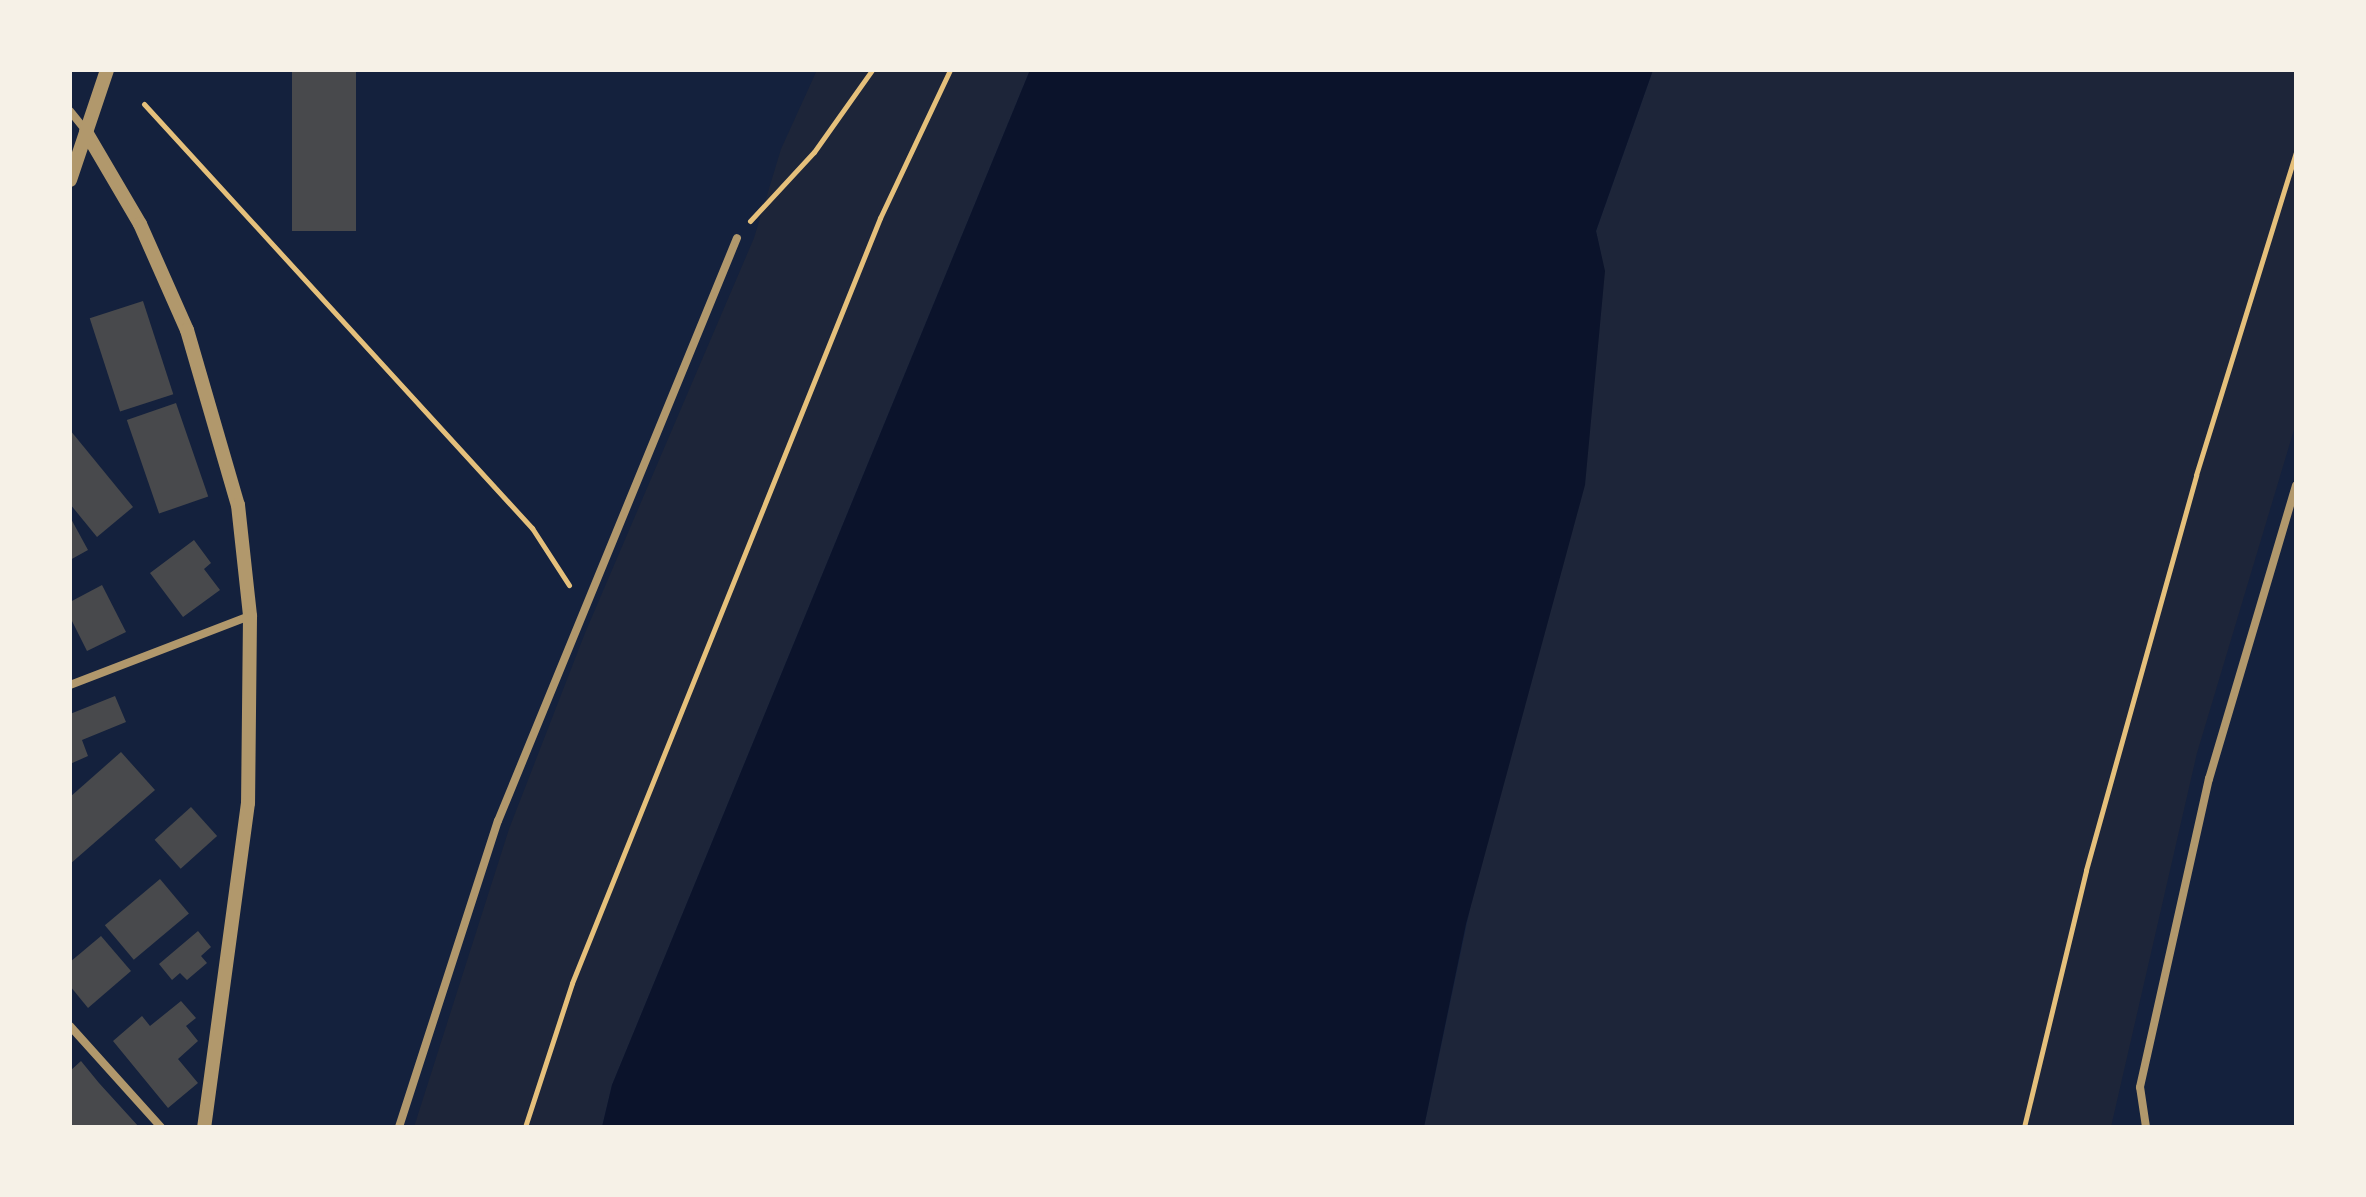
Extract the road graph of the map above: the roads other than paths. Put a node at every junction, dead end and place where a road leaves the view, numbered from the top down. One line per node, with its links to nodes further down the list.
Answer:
1 (107, 70): 3 (street)
2 (70, 111): 3 (street)
3 (86, 132): 4 (street); 7 (street)
4 (70, 180)
5 (737, 238): 12 (street)
6 (2296, 486): 13 (street)
7 (250, 616): 8 (street); 11 (street)
8 (70, 685)
9 (70, 1026): 10 (street)
10 (161, 1127)
11 (204, 1127)
12 (399, 1127)
13 (2146, 1127)

